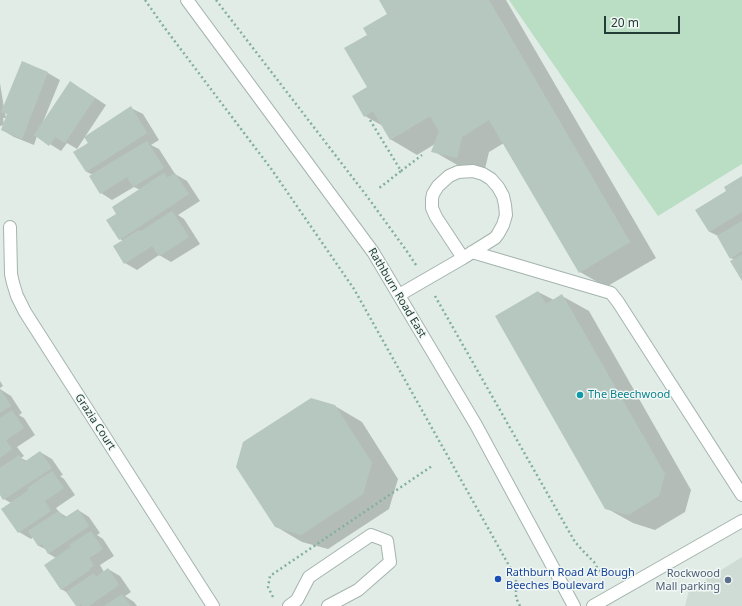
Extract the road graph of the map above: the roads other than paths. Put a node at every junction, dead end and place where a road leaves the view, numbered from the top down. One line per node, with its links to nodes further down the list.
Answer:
1 (187, 0): 4 (street, Rathburn Road East)
2 (10, 227): 8 (street, Grazia Court)
3 (468, 255): 3 (street); 4 (street); 5 (street)
4 (399, 295): 10 (street, Rathburn Road East)
5 (742, 495)
6 (742, 521): 11 (street)
7 (297, 604): 9 (street)
8 (213, 606)
9 (328, 606)
10 (574, 606)
11 (593, 606)

